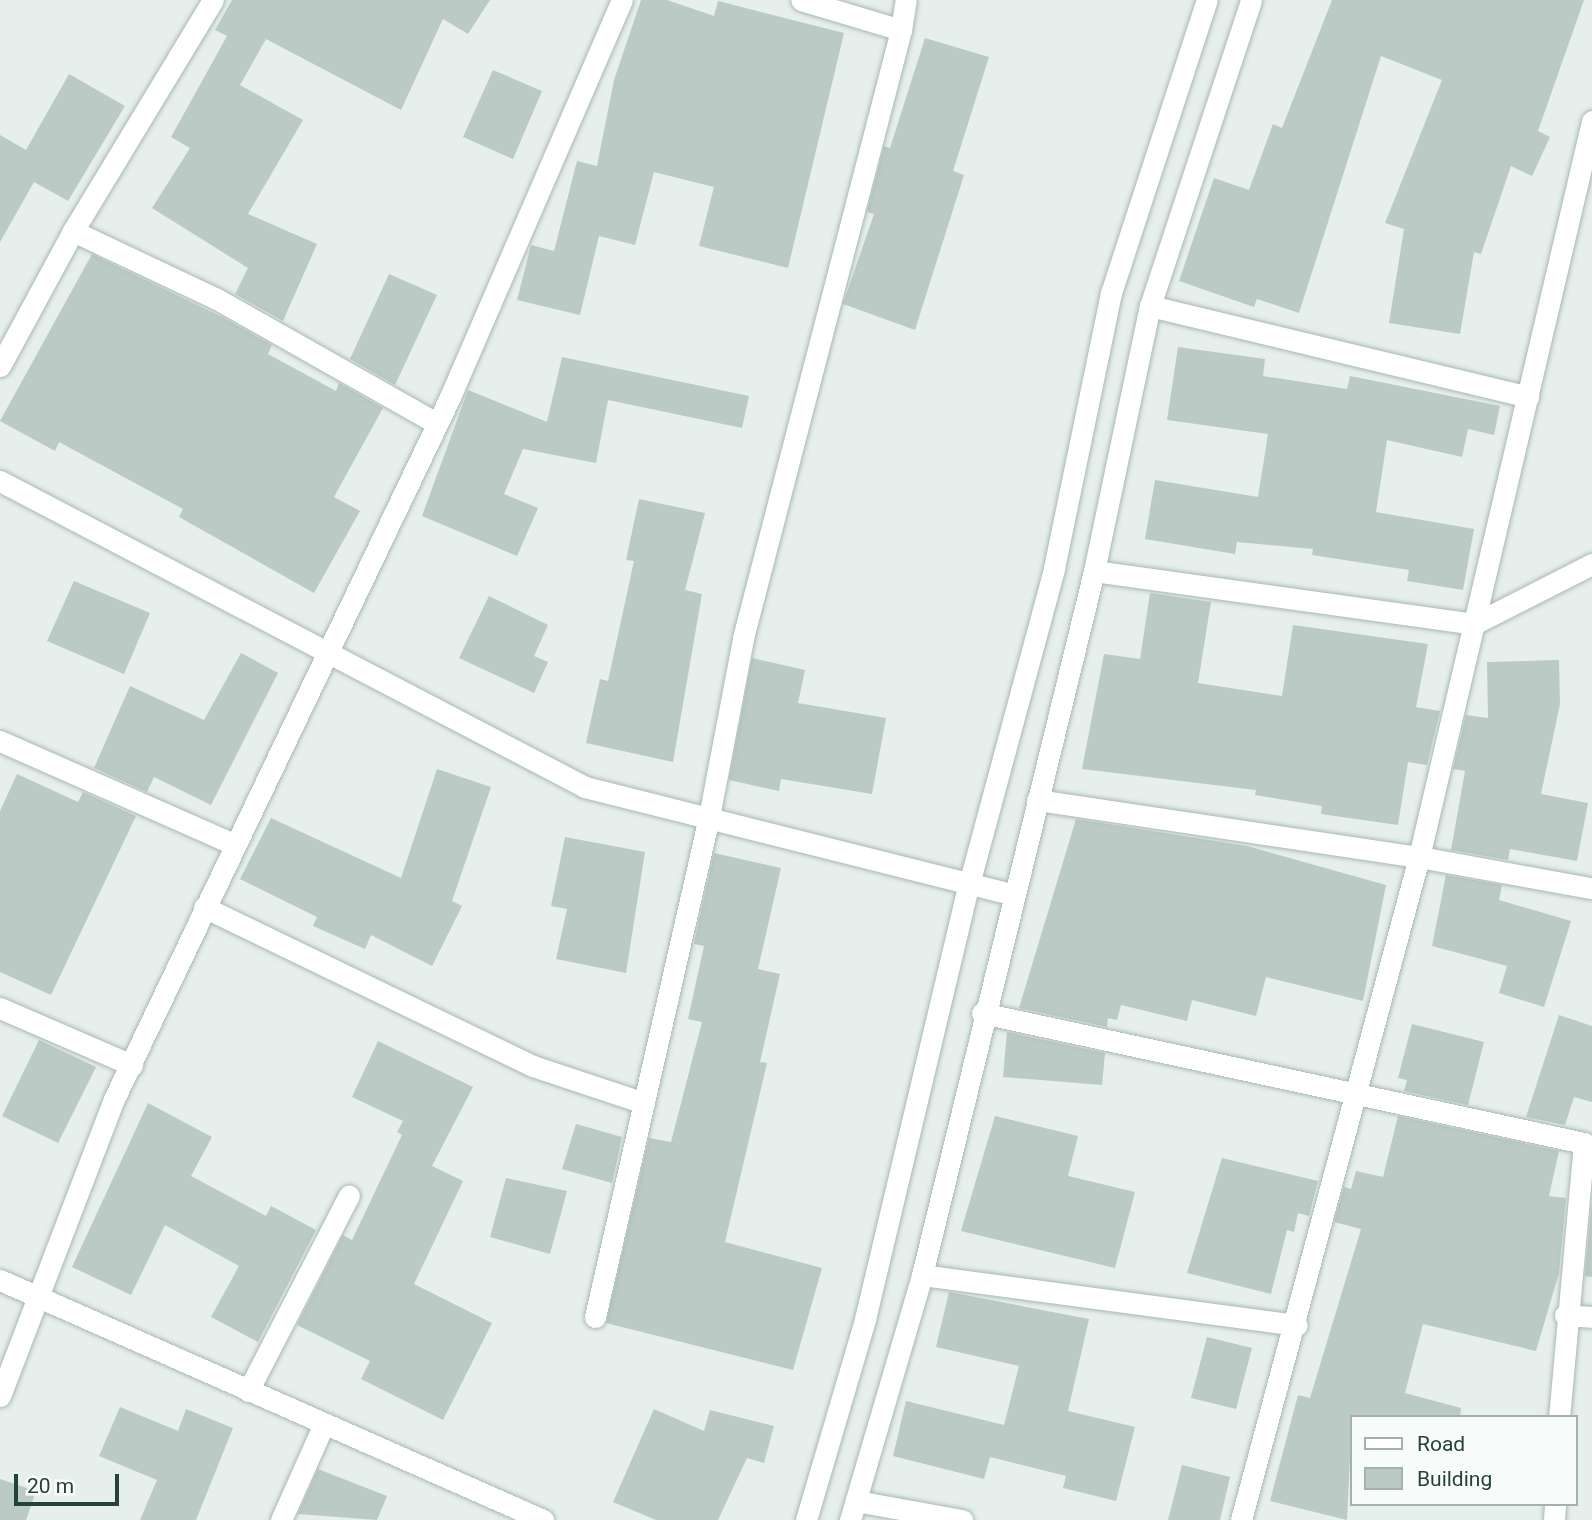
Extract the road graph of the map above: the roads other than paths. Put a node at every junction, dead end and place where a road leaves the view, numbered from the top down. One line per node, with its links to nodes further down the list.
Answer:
1 (213, 0): 9 (street)
2 (622, 0): 13 (street)
3 (801, 0): 7 (street)
4 (906, 0): 7 (street)
5 (1207, 0): 24 (street)
6 (1251, 0): 10 (street)
7 (901, 30): 21 (street)
8 (1592, 121): 12 (street)
9 (73, 231): 11 (street); 13 (street)
10 (1150, 306): 12 (street); 16 (street)
11 (0, 366)
12 (1528, 397): 17 (street)
13 (436, 423): 18 (street)
14 (0, 481): 18 (street)
15 (1592, 564): 17 (street)
16 (1094, 571): 17 (street); 20 (street)
17 (1474, 624): 23 (street)
18 (325, 647): 21 (street); 22 (street)
19 (0, 741): 22 (street)
20 (1037, 800): 23 (street); 26 (street)
21 (709, 817): 24 (street); 32 (street)
22 (233, 844): 27 (street)
23 (1419, 857): 25 (street); 31 (street)
24 (969, 884): 26 (street); 49 (street)
25 (1591, 887)
26 (1011, 894): 29 (street)
27 (204, 907): 30 (street); 32 (street)
28 (0, 1007): 30 (street)
29 (982, 1013): 31 (street); 35 (street)
30 (132, 1065): 37 (street)
31 (1354, 1092): 33 (street); 41 (street)
32 (644, 1103): 39 (street)
33 (1585, 1193): 38 (street)
34 (349, 1195): 42 (street)
35 (922, 1275): 41 (street); 46 (street)
36 (0, 1280): 37 (street)
37 (34, 1296): 42 (street); 43 (street)
38 (1565, 1315): 40 (street); 44 (street)
39 (595, 1317)
40 (1592, 1317)
41 (1297, 1325): 51 (street)
42 (248, 1391): 45 (street)
43 (0, 1396)
44 (1559, 1415)
45 (324, 1424): 47 (street); 48 (street)
46 (853, 1511): 50 (street)
47 (281, 1520)
48 (543, 1520)
49 (806, 1520)
50 (962, 1520)
51 (1241, 1520)

